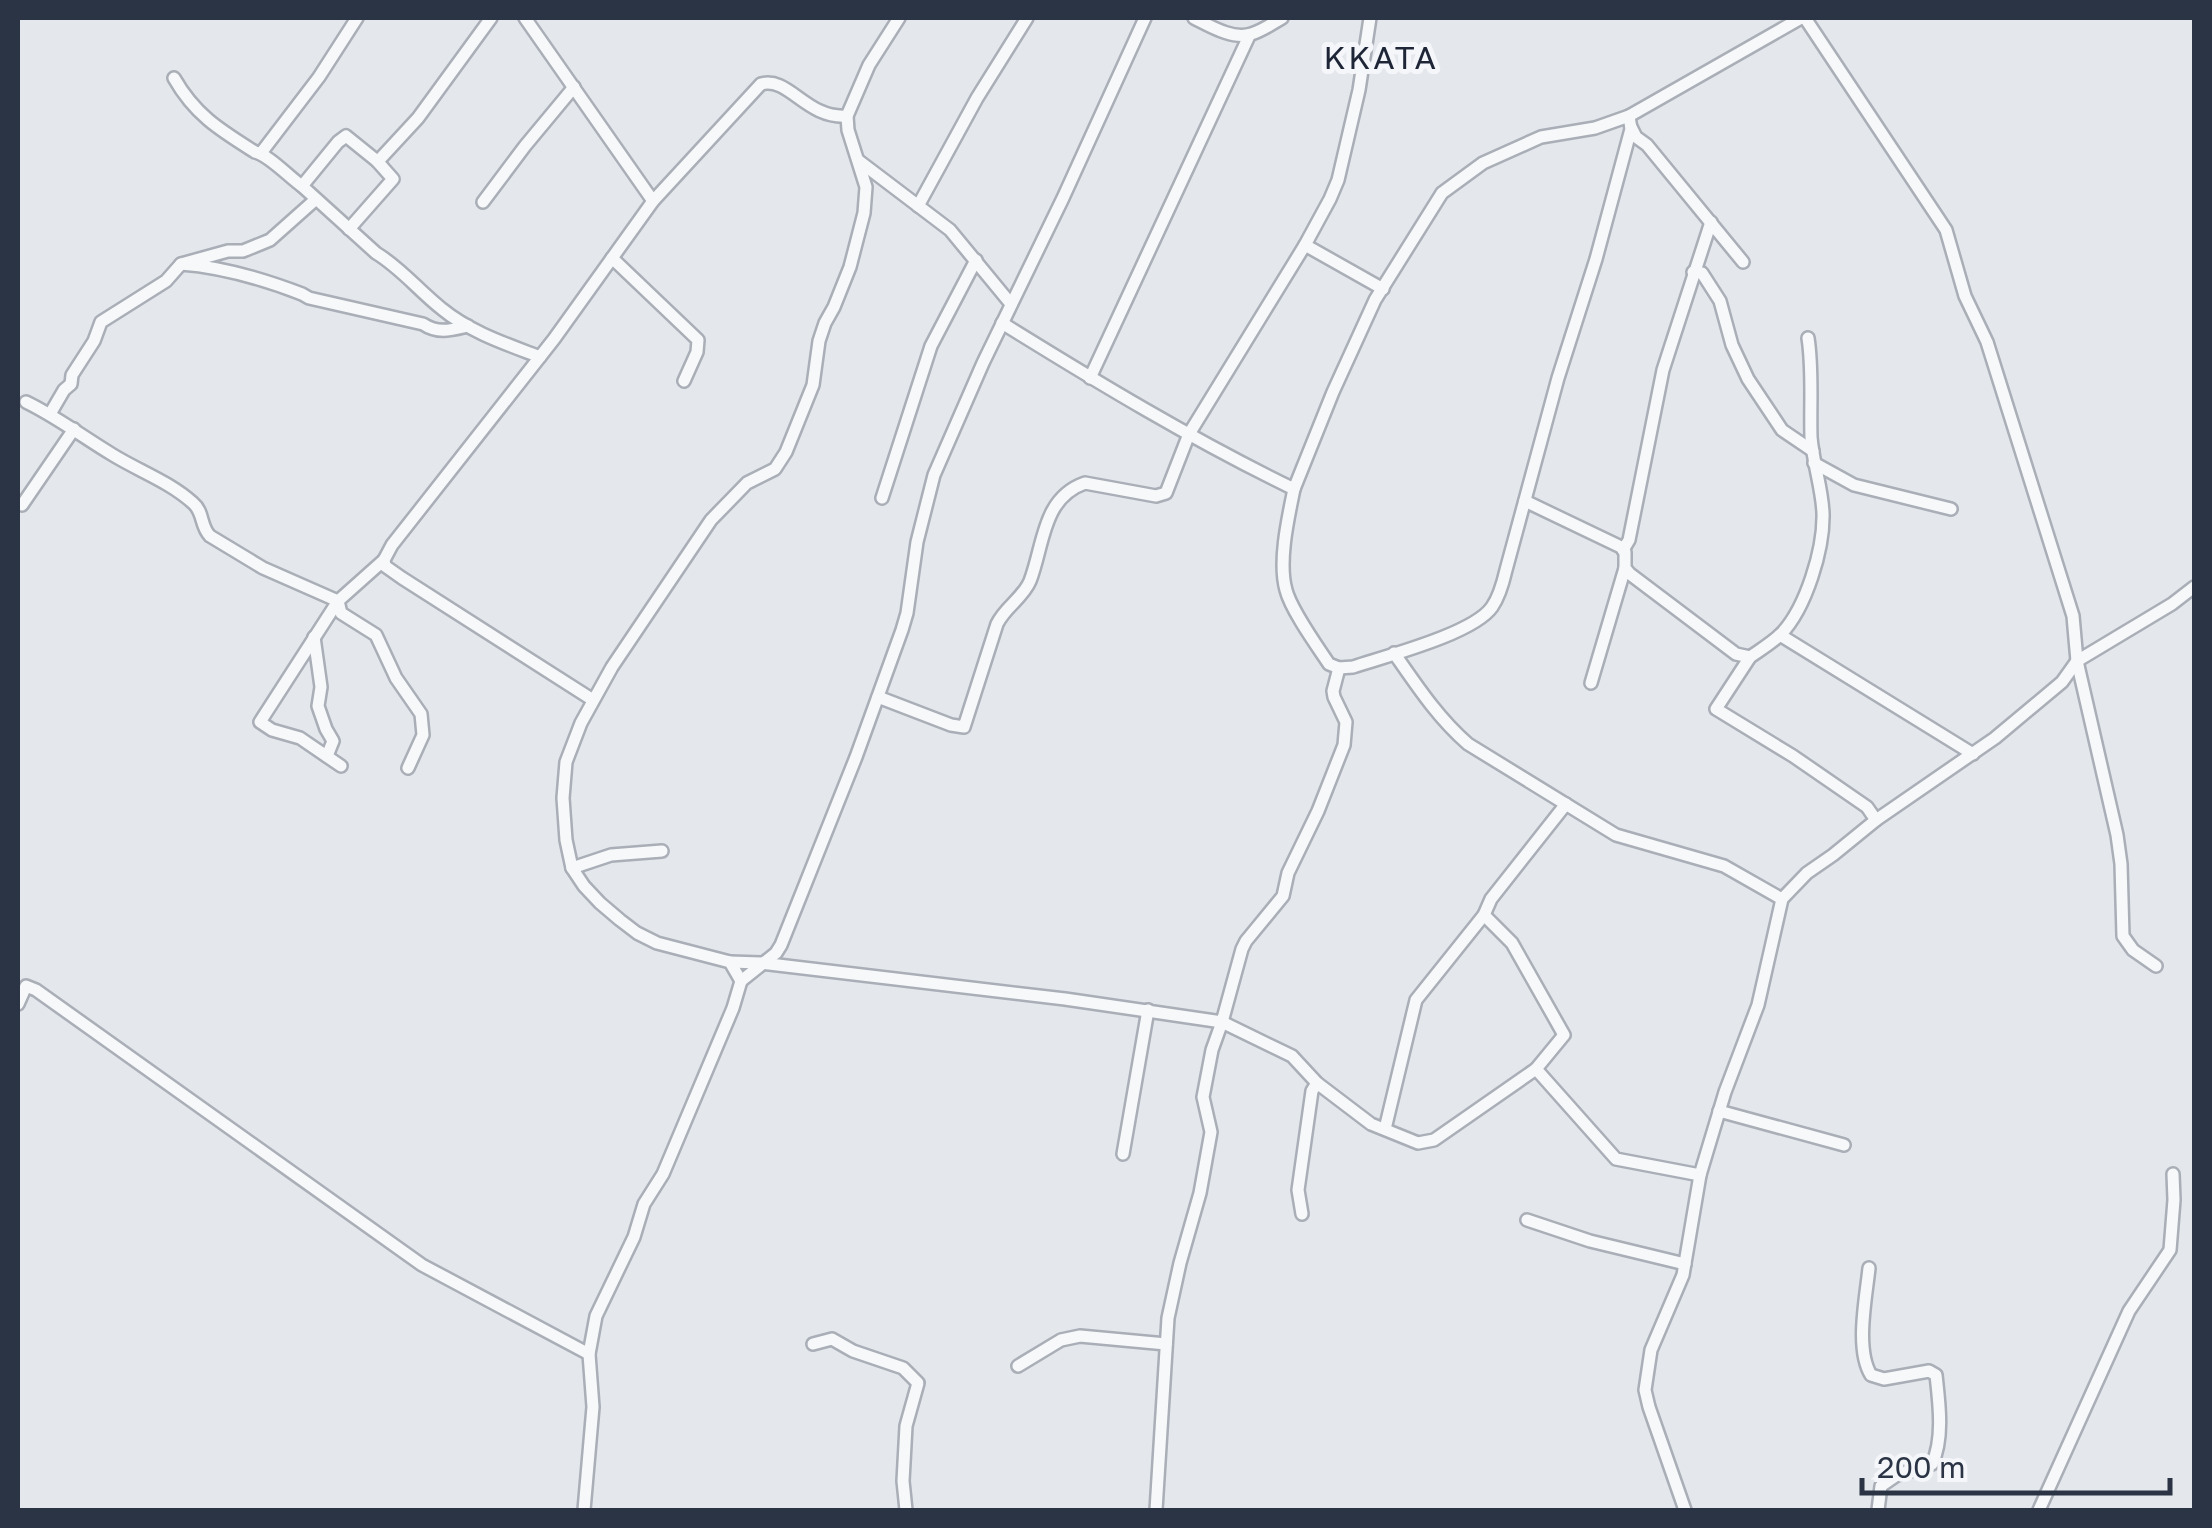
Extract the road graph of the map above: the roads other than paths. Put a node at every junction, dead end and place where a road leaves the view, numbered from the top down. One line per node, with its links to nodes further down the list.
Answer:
1 (356, 18): 16 (street)
2 (491, 18): 18 (street)
3 (526, 18): 13 (street)
4 (899, 18): 14 (street)
5 (1027, 18): 23 (street)
6 (1144, 18): 33 (street)
7 (1194, 18): 11 (street)
8 (1282, 18): 11 (street)
9 (1370, 18): 26 (street)
10 (1808, 19): 15 (street); 59 (street)
11 (1249, 36): 38 (street)
12 (174, 78): 16 (street)
13 (574, 87): 21 (street); 22 (street)
14 (847, 116): 17 (street); 22 (street)
15 (1630, 122): 24 (street); 32 (street); 47 (street)
16 (261, 153): 19 (street)
17 (859, 161): 23 (street); 63 (street)
18 (377, 162): 19 (street); 25 (street)
19 (302, 186): 20 (street)
20 (316, 200): 25 (street); 30 (street)
21 (483, 202)
22 (654, 202): 27 (street)
23 (918, 206): 28 (street)
24 (1711, 222): 29 (street); 31 (street)
25 (348, 229): 35 (street)
26 (1305, 245): 32 (street); 43 (street)
27 (612, 258): 37 (street); 39 (street)
28 (976, 260): 33 (street); 46 (street)
29 (1744, 262)
30 (181, 264): 35 (street); 41 (street)
31 (1694, 272): 44 (street); 50 (street)
32 (1383, 289): 45 (street)
33 (1010, 304): 34 (street)
34 (1002, 323): 38 (street); 62 (street)
35 (468, 326): 37 (street)
36 (1808, 338): 44 (street)
37 (540, 357): 51 (street)
38 (1090, 378): 43 (street)
39 (684, 381)
40 (26, 402): 41 (street)
41 (50, 414): 42 (street)
42 (74, 429): 48 (street); 54 (street)
43 (1189, 434): 45 (street); 62 (street)
44 (1814, 457): 49 (street); 55 (street)
45 (1294, 489): 60 (street)
46 (882, 498)
47 (1525, 502): 50 (street); 57 (street)
48 (22, 505)
49 (1952, 509)
50 (1624, 550): 52 (street)
51 (384, 560): 54 (street); 63 (street)
52 (1625, 568): 58 (street); 61 (street)
53 (2194, 587): 59 (street)
54 (338, 601): 56 (street); 67 (street)
55 (1780, 635): 58 (street); 64 (street)
56 (314, 638): 65 (street); 65 (street)
57 (1394, 654): 60 (street); 68 (street)
58 (1750, 657): 69 (street)
59 (2076, 661): 64 (street); 76 (street)
60 (1339, 668): 80 (street)
61 (1592, 683)
62 (878, 697): 75 (street)
63 (593, 700): 71 (street)
64 (1972, 754): 69 (street)
65 (327, 756): 66 (street)
66 (341, 766)
67 (408, 768)
68 (1566, 804): 72 (street); 73 (street)
69 (1876, 820): 72 (street)
70 (662, 851): 71 (street)
71 (572, 868): 74 (street)
72 (1782, 899): 83 (street)
73 (1484, 915): 81 (street); 84 (street)
74 (730, 962): 75 (street); 77 (street)
75 (761, 964): 77 (street); 79 (street)
76 (2156, 966)
77 (741, 981): 95 (street)
78 (18, 1004): 95 (street)
79 (1148, 1010): 80 (street); 86 (street)
80 (1222, 1022): 82 (street); 94 (street)
81 (1536, 1069): 84 (street); 88 (street)
82 (1316, 1082): 84 (street); 89 (street)
83 (1719, 1112): 85 (street); 88 (street)
84 (1385, 1129)
85 (1844, 1145)
86 (1123, 1154)
87 (2173, 1174): 102 (street)
88 (1700, 1175): 91 (street)
89 (1302, 1214)
90 (1527, 1220): 91 (street)
91 (1686, 1264): 100 (street)
92 (1869, 1268): 101 (street)
93 (814, 1344): 98 (street)
94 (1166, 1344): 96 (street); 99 (street)
95 (589, 1354): 97 (street)
96 (1018, 1366)
97 (584, 1510)
98 (906, 1510)
99 (1156, 1510)
100 (1685, 1510)
101 (1878, 1510)
102 (2038, 1510)

